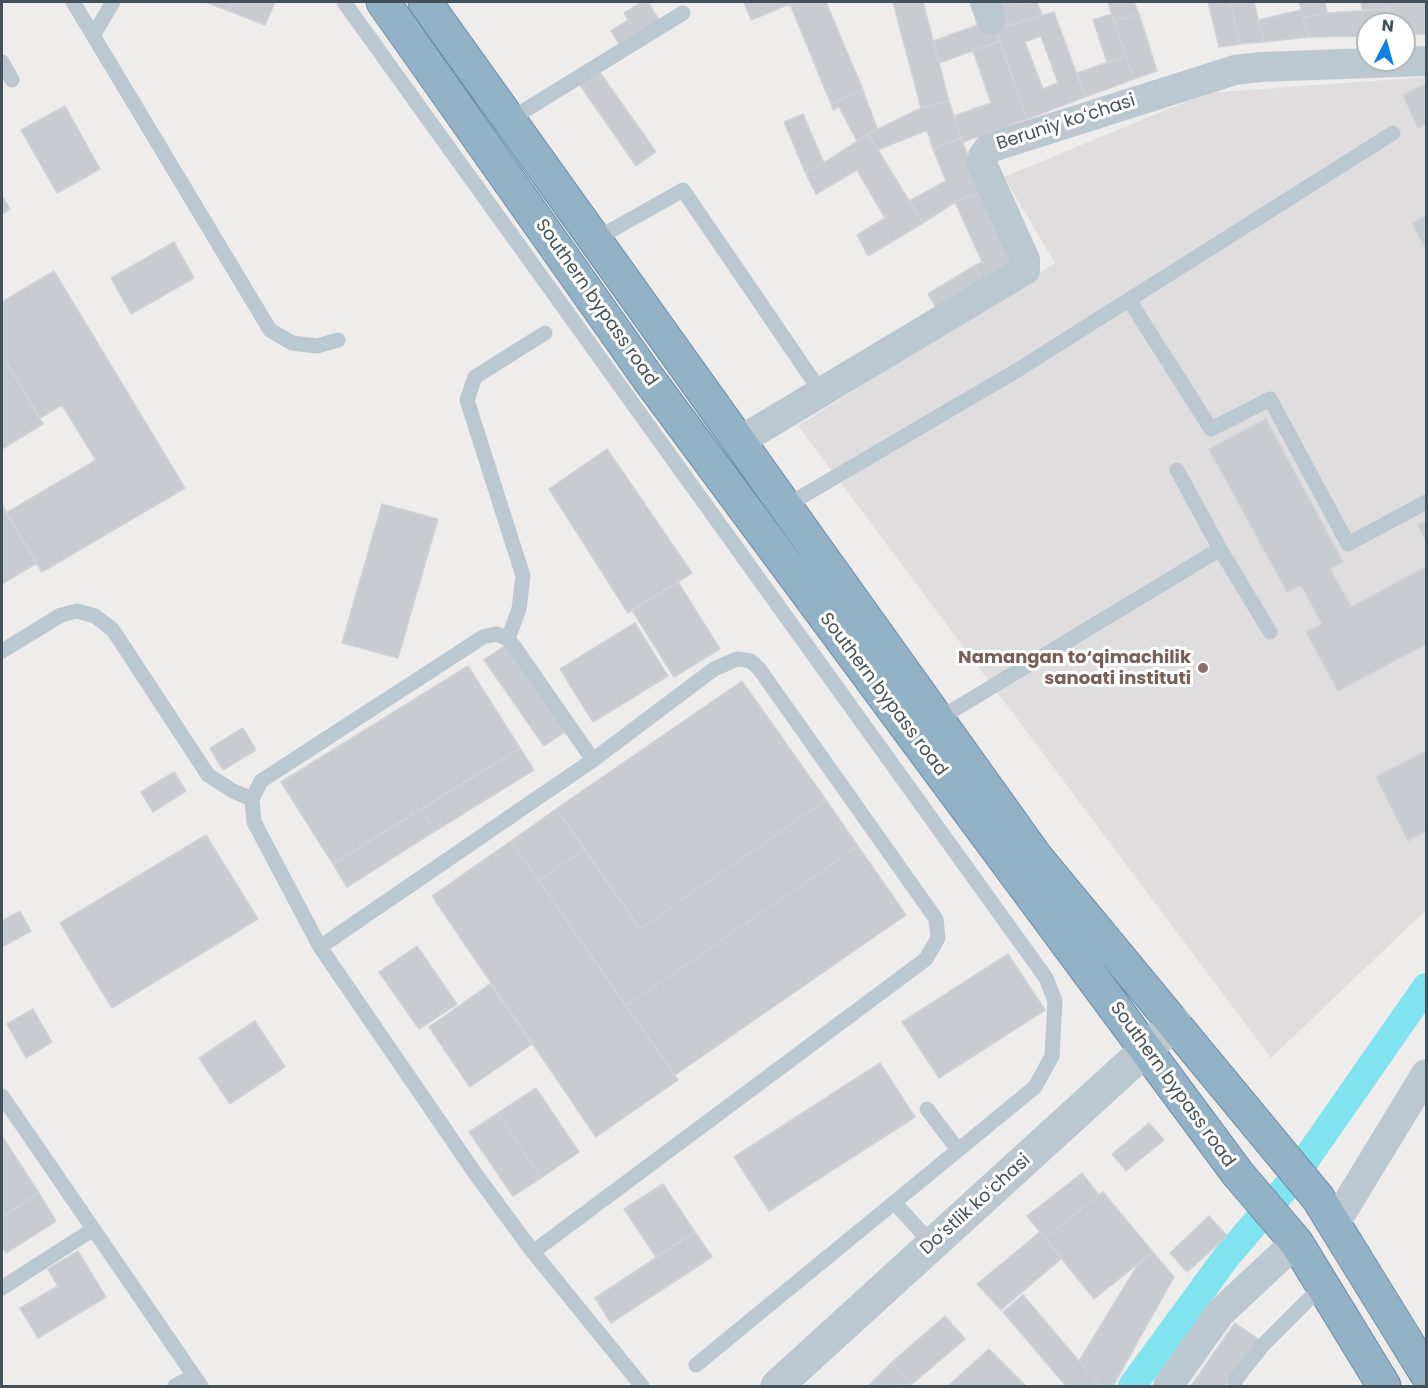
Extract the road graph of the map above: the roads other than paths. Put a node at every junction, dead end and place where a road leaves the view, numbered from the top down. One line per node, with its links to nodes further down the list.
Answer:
1 (73, 2): 7 (lane)
2 (113, 2): 7 (lane)
3 (344, 2): 35 (lane)
4 (383, 2): 31 (highway, Southern bypass road)
5 (425, 2): 11 (highway, Southern bypass road)
6 (683, 13): 11 (lane)
7 (94, 34): 16 (lane)
8 (1426, 61): 17 (street, Beruniy koʻchasi)
9 (2, 62): 10 (lane)
10 (12, 80)
11 (509, 120): 13 (highway, Southern bypass road)
12 (1393, 134): 14 (lane)
13 (594, 240): 17 (lane); 18 (highway, Southern bypass road)
14 (1128, 300): 20 (lane); 21 (lane)
15 (545, 333): 24 (lane)
16 (339, 340)
17 (821, 392): 18 (street, Beruniy koʻchasi)
18 (738, 442): 21 (highway, Southern bypass road)
19 (1177, 470): 22 (lane)
20 (1426, 502)
21 (784, 507): 26 (highway, Southern bypass road)
22 (1220, 549): 23 (lane); 26 (lane)
23 (1270, 632)
24 (508, 639): 27 (lane); 28 (lane)
25 (2, 651): 28 (lane)
26 (937, 720): 30 (highway, Southern bypass road)
27 (593, 760): 29 (lane); 41 (lane)
28 (252, 799): 29 (lane)
29 (320, 947): 41 (lane)
30 (1175, 1023): 31 (street, Doʻstlik koʻchasi); 37 (highway, Southern bypass road)
31 (1146, 1050): 39 (highway, Southern bypass road); 40 (street, Doʻstlik koʻchasi)
32 (1426, 1074): 37 (street)
33 (2, 1096): 38 (lane)
34 (927, 1109): 35 (lane)
35 (958, 1150): 36 (lane)
36 (894, 1202): 40 (lane); 44 (lane)
37 (1326, 1212): 45 (highway, Southern bypass road)
38 (92, 1230): 43 (lane); 46 (lane)
39 (1296, 1242): 42 (highway, Southern bypass road); 50 (street)
40 (933, 1245): 49 (street, Doʻstlik koʻchasi)
41 (533, 1252): 48 (lane)
42 (1322, 1286): 51 (lane); 52 (highway, Southern bypass road)
43 (2, 1288)
44 (696, 1365)
45 (1426, 1373)
46 (198, 1381): 47 (lane)
47 (175, 1386)
48 (642, 1386)
49 (777, 1386)
50 (1168, 1386)
51 (1234, 1386)
52 (1384, 1386)

